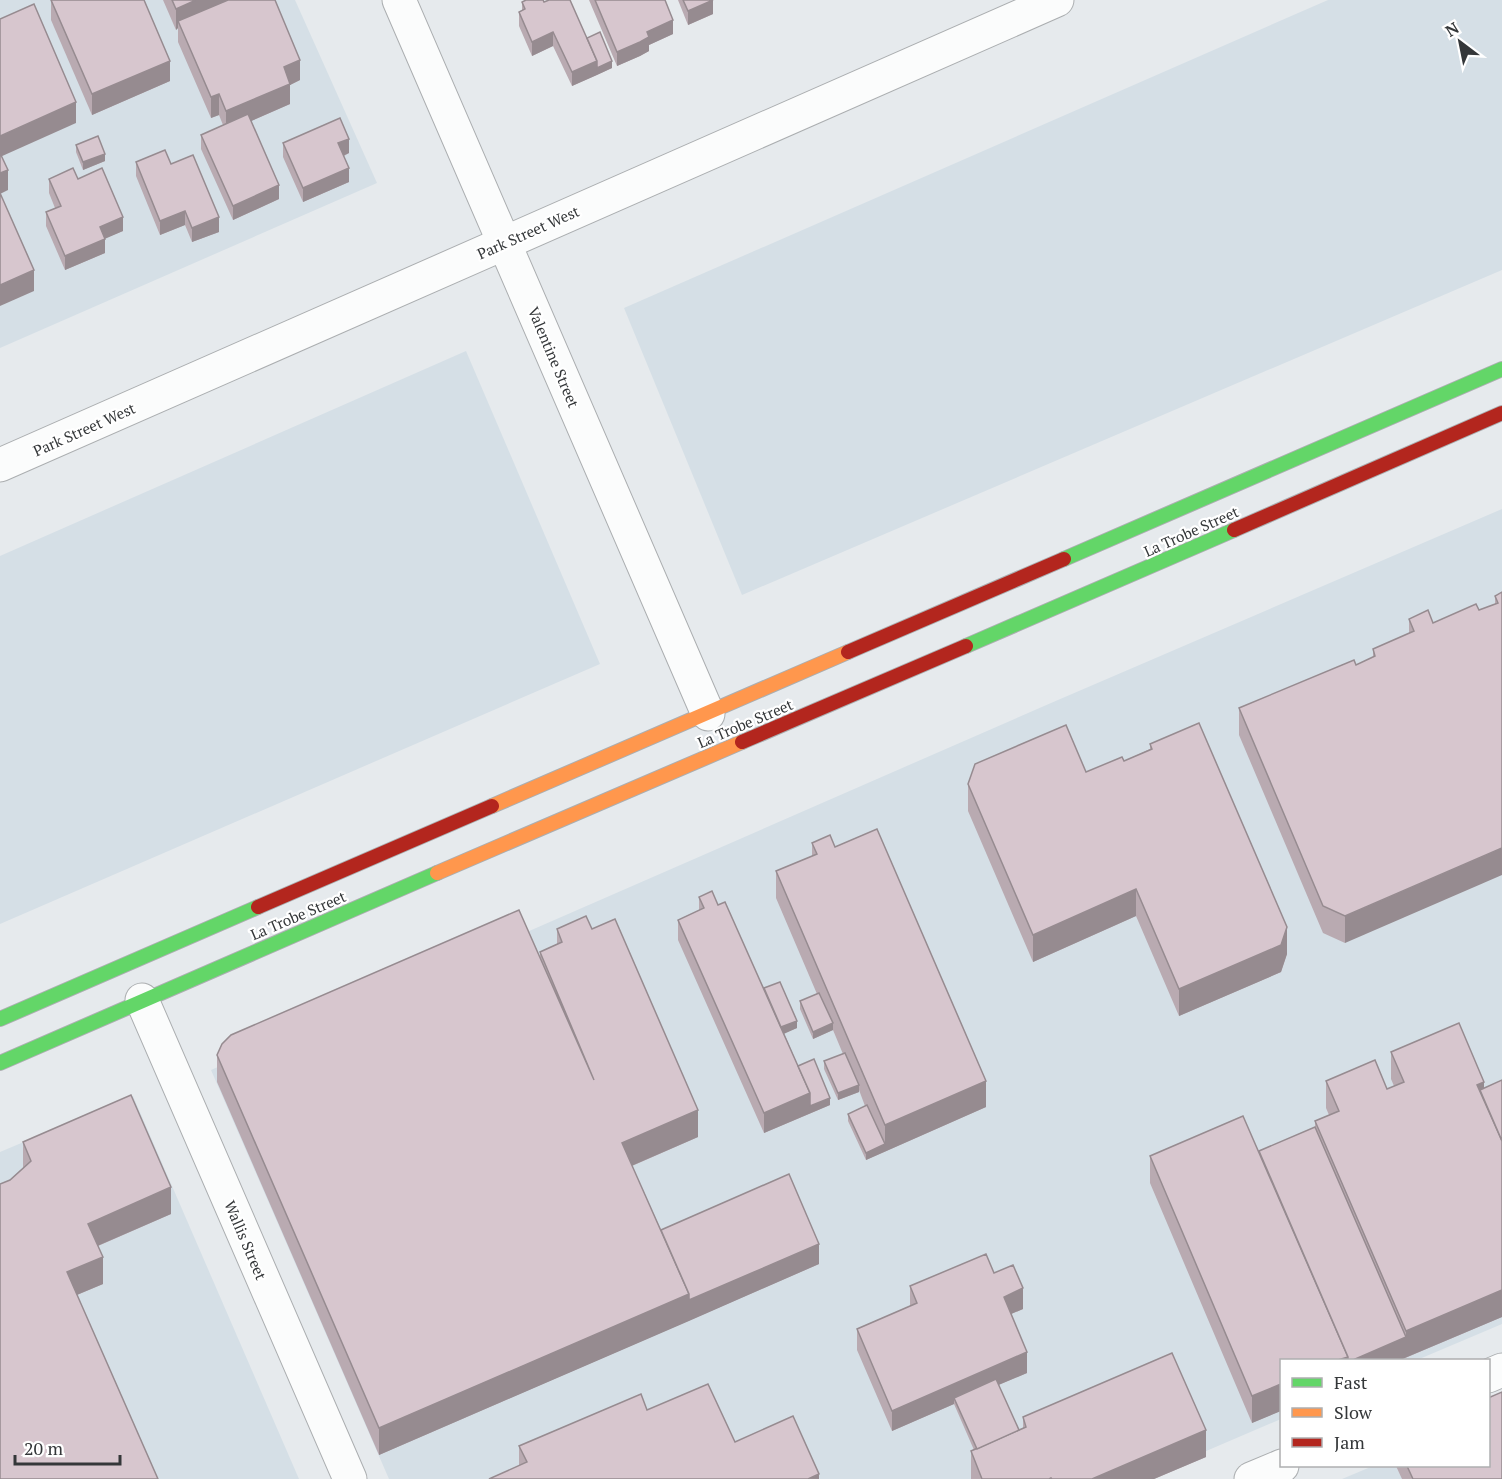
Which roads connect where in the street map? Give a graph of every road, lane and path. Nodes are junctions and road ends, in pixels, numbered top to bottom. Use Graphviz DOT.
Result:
graph roads {
  1 [pos="399,0"];
  2 [pos="1057,0"];
  3 [pos="505,243"];
  4 [pos="1502,369"];
  5 [pos="1502,413"];
  6 [pos="0,465"];
  7 [pos="715,732"];
  8 [pos="134,981"];
  9 [pos="0,1019"];
  10 [pos="0,1063"];
  11 [pos="1280,1467"];
  12 [pos="350,1479"];
  13 [pos="1251,1479"];
  1 -- 3 [label="street, Valentine Street"];
  2 -- 3 [label="street, Park Street West"];
  3 -- 6 [label="street, Park Street West"];
  3 -- 7 [label="street, Valentine Street"];
  4 -- 7 [label="main road, La Trobe Street"];
  5 -- 7 [label="main road, La Trobe Street"];
  7 -- 8 [label="main road, La Trobe Street"];
  7 -- 8 [label="main road, La Trobe Street"];
  8 -- 9 [label="main road, La Trobe Street"];
  8 -- 10 [label="main road, La Trobe Street"];
  8 -- 12 [label="street, Wallis Street"];
  11 -- 13 [label="street"];
}
